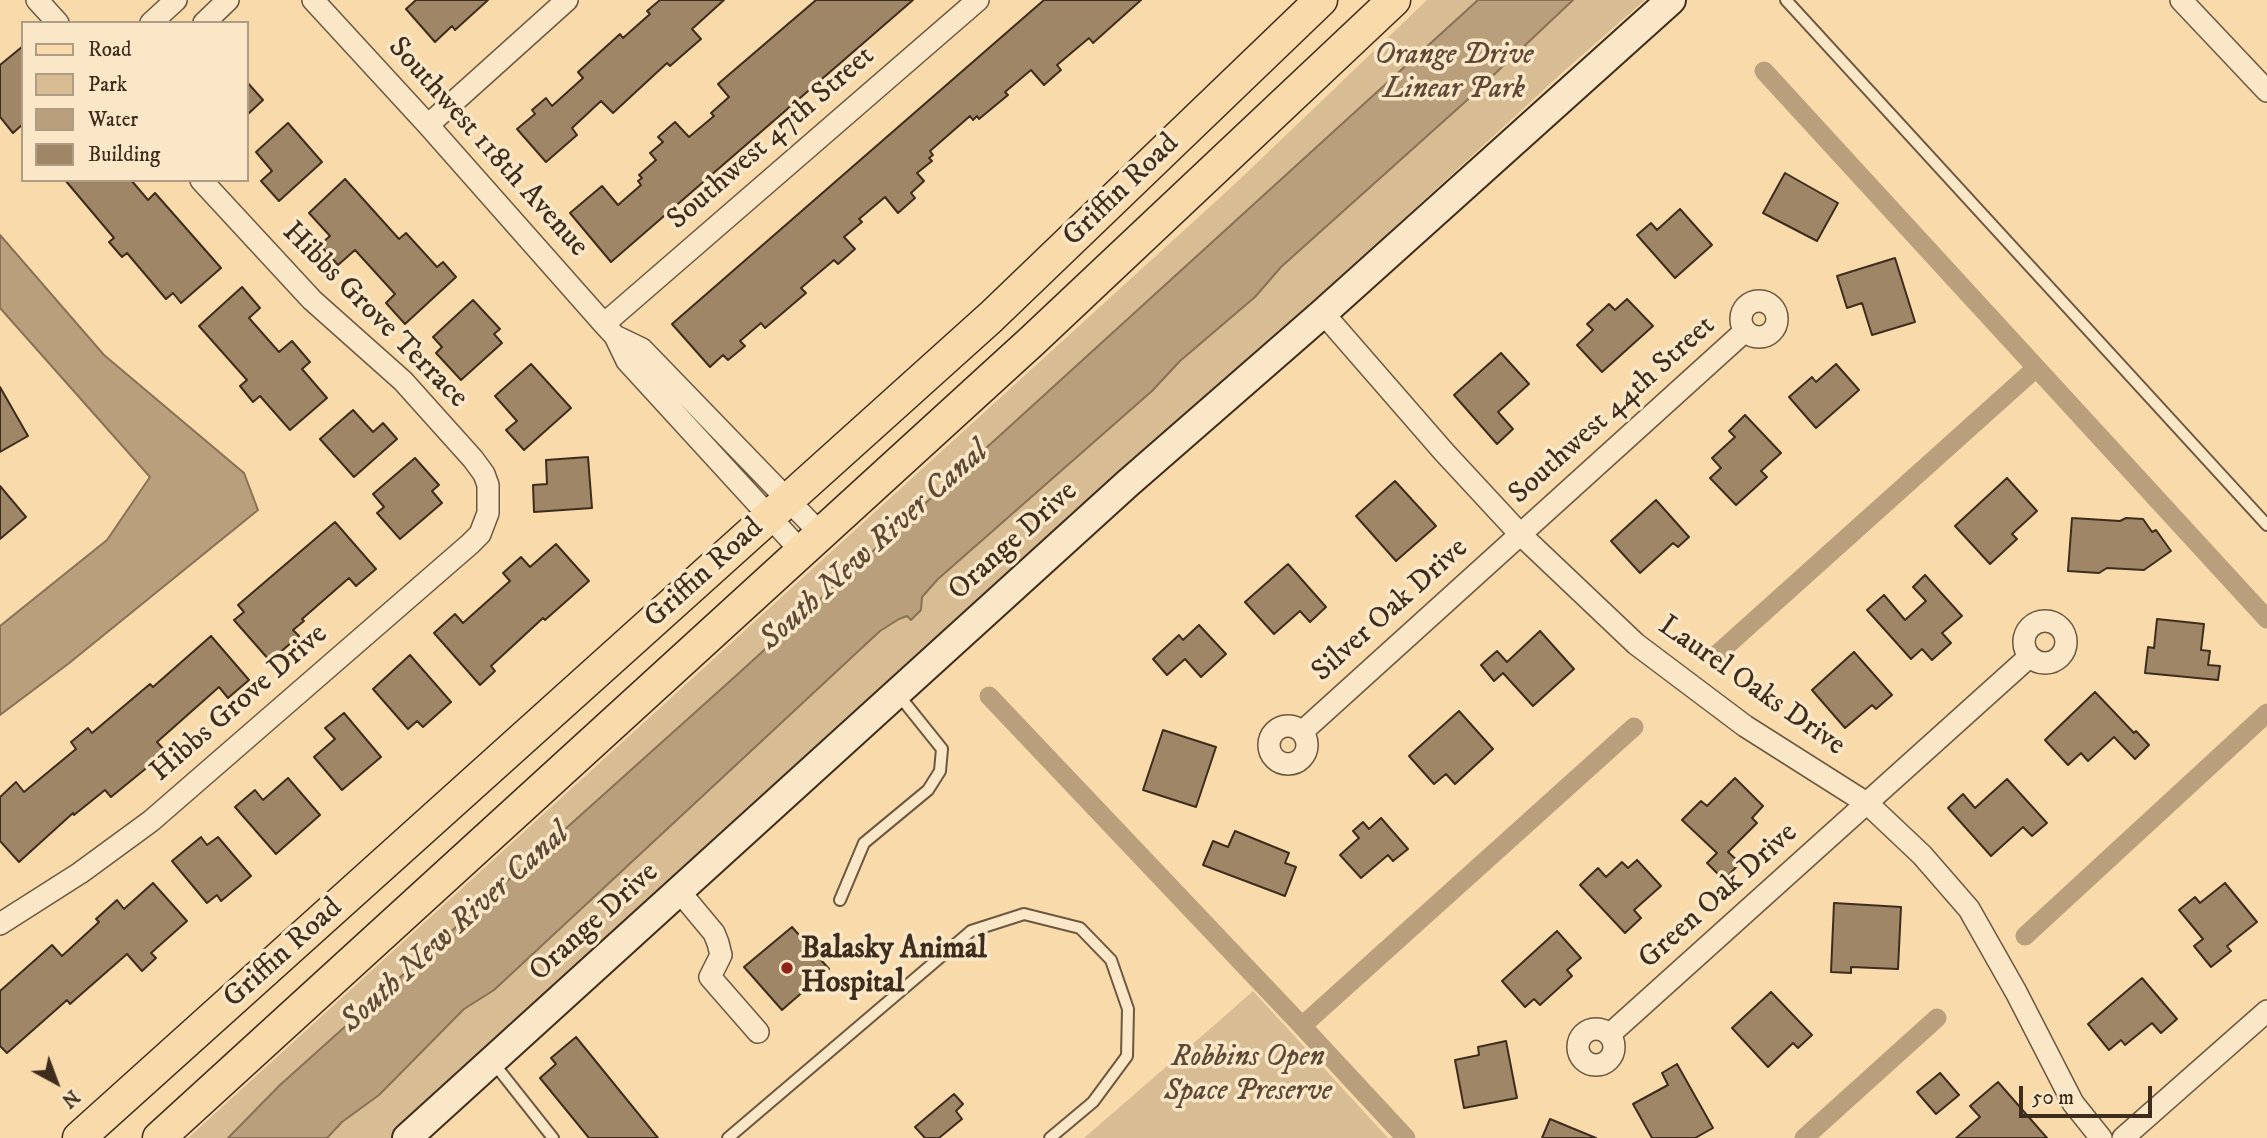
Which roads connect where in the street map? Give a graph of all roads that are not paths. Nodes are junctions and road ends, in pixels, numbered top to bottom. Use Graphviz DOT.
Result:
graph roads {
  1 [pos="37,0"];
  2 [pos="176,0"];
  3 [pos="228,0"];
  4 [pos="313,0"];
  5 [pos="567,0"];
  6 [pos="978,0"];
  7 [pos="1321,0"];
  8 [pos="1394,0"];
  9 [pos="1671,0"];
  10 [pos="1786,0"];
  11 [pos="2181,0"];
  12 [pos="56,21"];
  13 [pos="153,21"];
  14 [pos="206,21"];
  15 [pos="2267,91"];
  16 [pos="428,125"];
  17 [pos="203,182"];
  18 [pos="1323,313"];
  19 [pos="610,330"];
  20 [pos="1745,331"];
  21 [pos="490,502"];
  22 [pos="779,508"];
  23 [pos="2267,525"];
  24 [pos="1520,534"];
  25 [pos="811,543"];
  26 [pos="2029,657"];
  27 [pos="897,694"];
  28 [pos="1303,732"];
  29 [pos="1868,804"];
  30 [pos="679,891"];
  31 [pos="840,900"];
  32 [pos="0,924"];
  33 [pos="2267,1011"];
  34 [pos="758,1032"];
  35 [pos="1609,1035"];
  36 [pos="492,1061"];
  37 [pos="79,1138"];
  38 [pos="159,1138"];
  39 [pos="407,1138"];
  40 [pos="553,1138"];
  41 [pos="727,1138"];
  42 [pos="1050,1138"];
  43 [pos="2101,1138"];
  44 [pos="2123,1138"];
  1 -- 12 [label="street"];
  2 -- 13 [label="street"];
  3 -- 14 [label="street"];
  4 -- 16 [label="street, Southwest 118th Avenue"];
  5 -- 16 [label="street"];
  6 -- 19 [label="street, Southwest 47th Street"];
  7 -- 22 [label="main road, Griffin Road"];
  8 -- 25 [label="main road, Griffin Road"];
  9 -- 18 [label="street, Orange Drive"];
  10 -- 23 [label="lane"];
  11 -- 15 [label="street"];
  16 -- 19 [label="street, Southwest 118th Avenue"];
  17 -- 21 [label="street, Hibbs Grove Terrace"];
  18 -- 24 [label="street, Laurel Oaks Drive"];
  18 -- 27 [label="street, Orange Drive"];
  19 -- 22 [label="street, Southwest 118th Avenue"];
  20 -- 24 [label="street, Southwest 44th Street"];
  21 -- 32 [label="street, Hibbs Grove Drive"];
  22 -- 25 [label="street, Southwest 118th Avenue"];
  22 -- 37 [label="main road, Griffin Road"];
  24 -- 28 [label="street, Silver Oak Drive"];
  24 -- 29 [label="street, Laurel Oaks Drive"];
  25 -- 38 [label="main road, Griffin Road"];
  26 -- 29 [label="street, Green Oak Drive"];
  27 -- 30 [label="street, Orange Drive"];
  27 -- 31 [label="lane"];
  29 -- 35 [label="street, Green Oak Drive"];
  29 -- 43 [label="street, Laurel Oaks Drive"];
  30 -- 34 [label="street"];
  30 -- 36 [label="street, Orange Drive"];
  33 -- 44 [label="street"];
  36 -- 39 [label="street, Orange Drive"];
  36 -- 40 [label="lane"];
  41 -- 42 [label="lane"];
}
